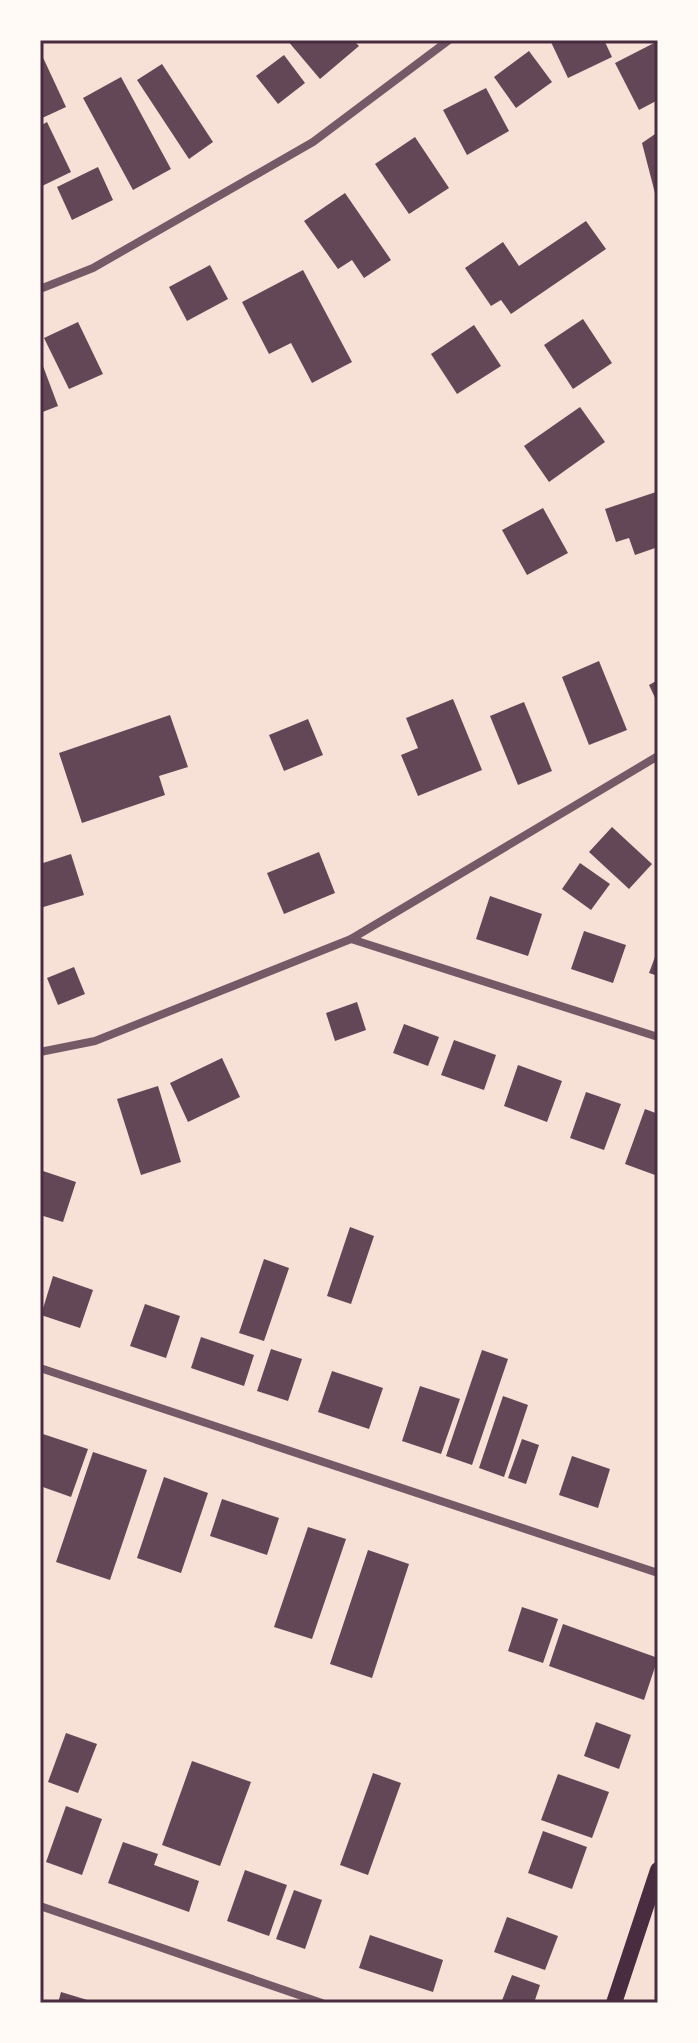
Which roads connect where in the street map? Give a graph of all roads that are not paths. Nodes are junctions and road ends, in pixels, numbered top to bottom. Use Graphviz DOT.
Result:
graph roads {
  1 [pos="449,40"];
  2 [pos="40,289"];
  3 [pos="658,756"];
  4 [pos="351,939"];
  5 [pos="658,1037"];
  6 [pos="40,1052"];
  7 [pos="40,1368"];
  8 [pos="658,1573"];
  9 [pos="658,1870"];
  10 [pos="40,1906"];
  11 [pos="322,2003"];
  12 [pos="614,2003"];
  1 -- 2 [label="street"];
  3 -- 4 [label="street"];
  4 -- 5 [label="street"];
  4 -- 6 [label="street"];
  7 -- 8 [label="street"];
  9 -- 12 [label="main road"];
  10 -- 11 [label="street"];
}
